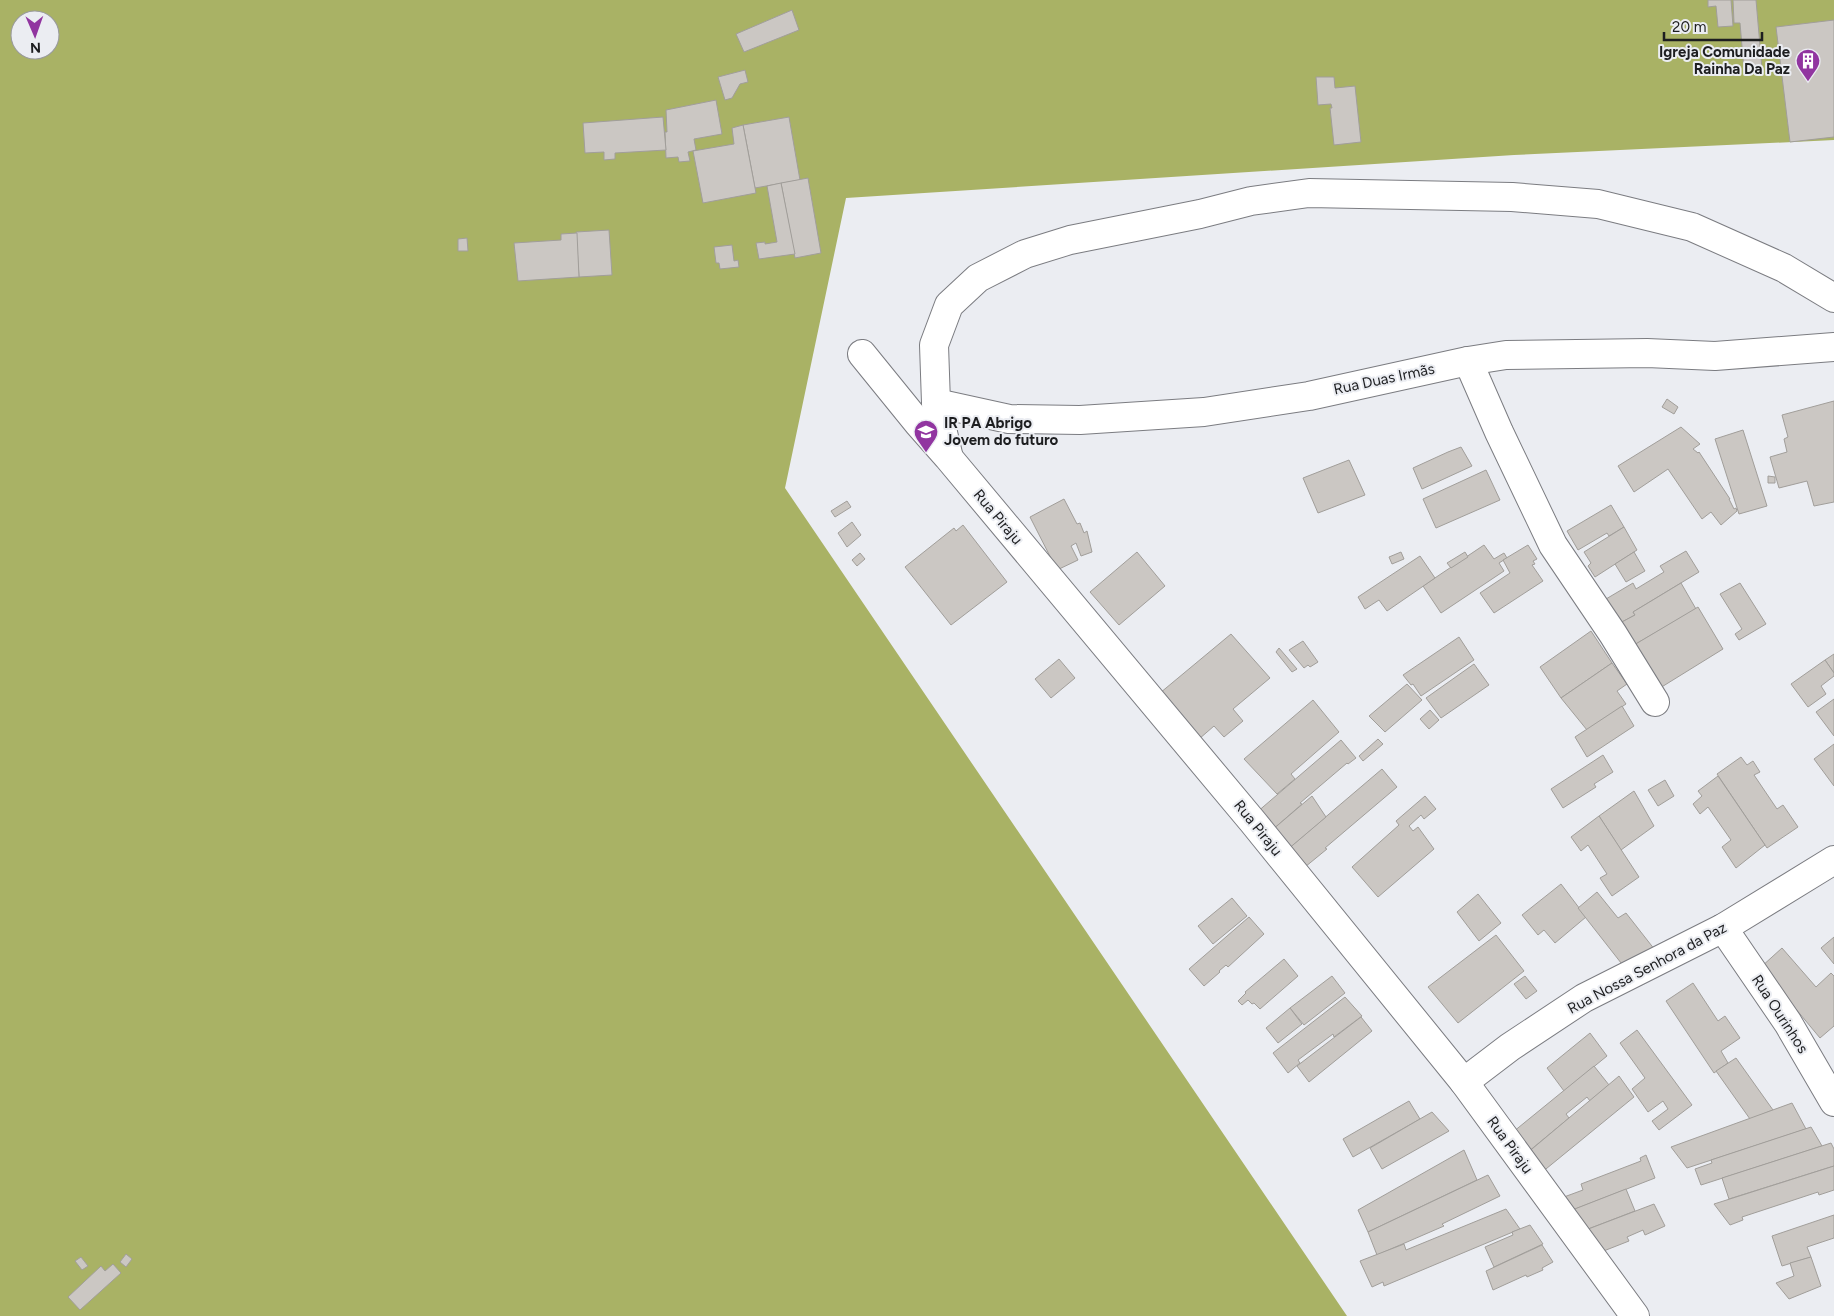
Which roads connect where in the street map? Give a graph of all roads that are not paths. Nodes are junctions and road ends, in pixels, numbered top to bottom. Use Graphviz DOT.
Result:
graph roads {
  1 [pos="1834,298"];
  2 [pos="1834,347"];
  3 [pos="862,354"];
  4 [pos="1468,361"];
  5 [pos="936,403"];
  6 [pos="948,457"];
  7 [pos="1655,702"];
  8 [pos="1834,860"];
  9 [pos="1723,928"];
  10 [pos="1464,1082"];
  11 [pos="1834,1102"];
  12 [pos="1635,1316"];
  1 -- 5 [label="street"];
  2 -- 4 [label="street, Rua Duas Irmãs"];
  3 -- 6 [label="street, Rua Piraju"];
  4 -- 5 [label="street, Rua Duas Irmãs"];
  4 -- 7 [label="street"];
  5 -- 6 [label="street"];
  6 -- 10 [label="street, Rua Piraju"];
  8 -- 9 [label="street, Rua Nossa Senhora da Paz"];
  9 -- 10 [label="street, Rua Nossa Senhora da Paz"];
  9 -- 11 [label="street, Rua Ourinhos"];
  10 -- 12 [label="street, Rua Piraju"];
}
